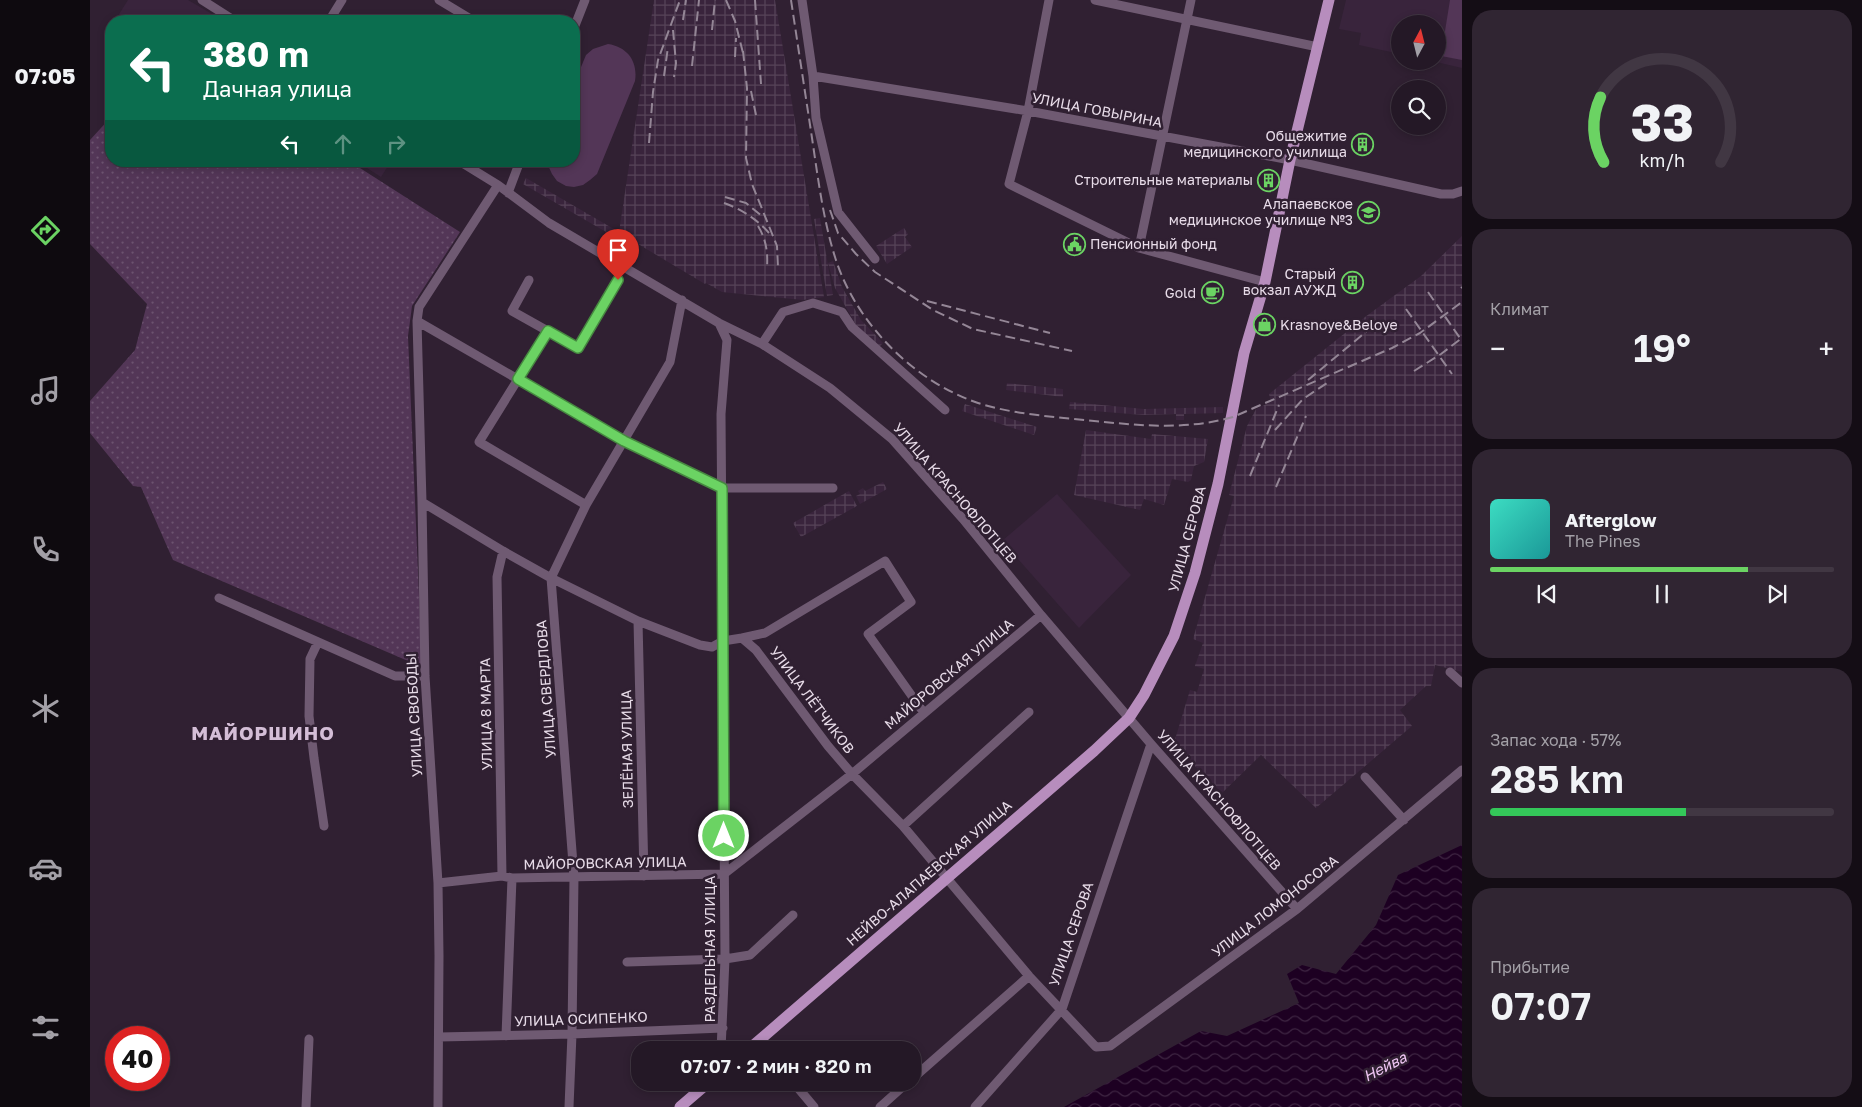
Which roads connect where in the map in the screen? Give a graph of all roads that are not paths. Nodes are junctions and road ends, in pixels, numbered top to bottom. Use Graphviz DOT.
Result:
graph roads {
  1 [pos="202,0"];
  2 [pos="342,0"];
  3 [pos="439,0"];
  4 [pos="585,0"];
  5 [pos="802,0"];
  6 [pos="1049,0"];
  7 [pos="1095,0"];
  8 [pos="1192,0"];
  9 [pos="1329,0"];
  10 [pos="226,15"];
  11 [pos="333,15"];
  12 [pos="464,15"];
  13 [pos="579,15"];
  14 [pos="1186,20"];
  15 [pos="1318,47"];
  16 [pos="813,76"];
  17 [pos="1028,111"];
  18 [pos="1162,136"];
  19 [pos="1290,160"];
  20 [pos="469,167"];
  21 [pos="518,167"];
  22 [pos="498,185"];
  23 [pos="1462,191"];
  24 [pos="508,193"];
  25 [pos="1139,248"];
  26 [pos="875,259"];
  27 [pos="529,280"];
  28 [pos="618,280"];
  29 [pos="1265,282"];
  30 [pos="682,300"];
  31 [pos="417,321"];
  32 [pos="719,323"];
  33 [pos="548,331"];
  34 [pos="762,344"];
  35 [pos="518,379"];
  36 [pos="945,410"];
  37 [pos="624,441"];
  38 [pos="722,488"];
  39 [pos="833,488"];
  40 [pos="422,502"];
  41 [pos="586,505"];
  42 [pos="503,551"];
  43 [pos="551,578"];
  44 [pos="219,598"];
  45 [pos="1041,614"];
  46 [pos="638,621"];
  47 [pos="742,638"];
  48 [pos="723,641"];
  49 [pos="318,642"];
  50 [pos="1450,672"];
  51 [pos="425,676"];
  52 [pos="1462,683"];
  53 [pos="1028,712"];
  54 [pos="924,713"];
  55 [pos="1129,718"];
  56 [pos="1152,744"];
  57 [pos="1462,770"];
  58 [pos="852,774"];
  59 [pos="1365,777"];
  60 [pos="1404,820"];
  61 [pos="324,826"];
  62 [pos="903,826"];
  63 [pos="724,874"];
  64 [pos="502,876"];
  65 [pos="644,876"];
  66 [pos="574,877"];
  67 [pos="947,877"];
  68 [pos="512,878"];
  69 [pos="438,883"];
  70 [pos="1297,909"];
  71 [pos="793,914"];
  72 [pos="726,959"];
  73 [pos="627,962"];
  74 [pos="1029,976"];
  75 [pos="1062,1009"];
  76 [pos="723,1028"];
  77 [pos="572,1034"];
  78 [pos="506,1036"];
  79 [pos="438,1037"];
  80 [pos="309,1039"];
  81 [pos="722,1041"];
  82 [pos="758,1041"];
  83 [pos="1096,1047"];
  84 [pos="921,1071"];
  85 [pos="699,1091"];
  86 [pos="800,1091"];
  87 [pos="898,1091"];
  88 [pos="306,1107"];
  89 [pos="438,1107"];
  90 [pos="569,1107"];
  91 [pos="680,1107"];
  92 [pos="814,1107"];
  93 [pos="880,1107"];
  94 [pos="975,1107"];
  1 -- 10 [label="street"];
  2 -- 11 [label="street"];
  3 -- 12 [label="street"];
  4 -- 13 [label="street"];
  5 -- 16 [label="street"];
  6 -- 17 [label="street"];
  7 -- 14 [label="street"];
  8 -- 14 [label="street"];
  9 -- 15 [label="main road, УЛИЦА СЕРОВА"];
  14 -- 15 [label="street"];
  14 -- 18 [label="street"];
  15 -- 19 [label="main road, УЛИЦА СЕРОВА"];
  16 -- 17 [label="street, УЛИЦА ГОВЫРИНА"];
  16 -- 26 [label="street"];
  17 -- 18 [label="street, УЛИЦА ГОВЫРИНА"];
  17 -- 25 [label="street"];
  18 -- 19 [label="street, УЛИЦА ГОВЫРИНА"];
  18 -- 25 [label="street"];
  19 -- 23 [label="street, УЛИЦА ГОВЫРИНА"];
  19 -- 29 [label="main road, УЛИЦА СЕРОВА"];
  20 -- 22 [label="street, УЛИЦА КРАСНОФЛОТЦЕВ"];
  21 -- 24 [label="street"];
  22 -- 24 [label="street, УЛИЦА КРАСНОФЛОТЦЕВ"];
  22 -- 31 [label="street"];
  24 -- 30 [label="street, УЛИЦА КРАСНОФЛОТЦЕВ"];
  25 -- 29 [label="street"];
  27 -- 33 [label="street"];
  28 -- 33 [label="street"];
  29 -- 55 [label="main road, УЛИЦА СЕРОВА"];
  30 -- 32 [label="street, УЛИЦА КРАСНОФЛОТЦЕВ"];
  30 -- 37 [label="street"];
  31 -- 35 [label="street"];
  31 -- 40 [label="street, УЛИЦА СВОБОДЫ"];
  32 -- 34 [label="street, УЛИЦА КРАСНОФЛОТЦЕВ"];
  32 -- 38 [label="street, РАЗДЕЛЬНАЯ УЛИЦА"];
  33 -- 35 [label="street"];
  34 -- 36 [label="street"];
  34 -- 45 [label="street, УЛИЦА КРАСНОФЛОТЦЕВ"];
  35 -- 37 [label="street"];
  35 -- 41 [label="street"];
  37 -- 38 [label="street"];
  37 -- 41 [label="street"];
  38 -- 39 [label="street"];
  38 -- 48 [label="street, РАЗДЕЛЬНАЯ УЛИЦА"];
  40 -- 42 [label="street"];
  40 -- 51 [label="street, УЛИЦА СВОБОДЫ"];
  41 -- 43 [label="street"];
  42 -- 43 [label="street"];
  42 -- 64 [label="street, УЛИЦА 8 МАРТА"];
  43 -- 46 [label="street"];
  43 -- 66 [label="street, УЛИЦА СВЕРДЛОВА"];
  44 -- 49 [label="street"];
  45 -- 54 [label="street, МАЙОРОВСКАЯ УЛИЦА"];
  45 -- 55 [label="street, УЛИЦА КРАСНОФЛОТЦЕВ"];
  46 -- 48 [label="street"];
  46 -- 65 [label="street, ЗЕЛЁНАЯ УЛИЦА"];
  47 -- 48 [label="street"];
  47 -- 54 [label="street"];
  47 -- 58 [label="street, УЛИЦА ЛЁТЧИКОВ"];
  48 -- 63 [label="street, РАЗДЕЛЬНАЯ УЛИЦА"];
  49 -- 51 [label="street"];
  49 -- 61 [label="street"];
  50 -- 52 [label="street"];
  51 -- 69 [label="street, УЛИЦА СВОБОДЫ"];
  53 -- 62 [label="street"];
  54 -- 58 [label="street, МАЙОРОВСКАЯ УЛИЦА"];
  55 -- 56 [label="street, УЛИЦА КРАСНОФЛОТЦЕВ"];
  55 -- 67 [label="main road, НЕЙВО-АЛАПАЕВСКАЯ УЛИЦА"];
  56 -- 70 [label="street, УЛИЦА КРАСНОФЛОТЦЕВ"];
  56 -- 75 [label="street, УЛИЦА СЕРОВА"];
  57 -- 60 [label="street, УЛИЦА ЛОМОНОСОВА"];
  58 -- 62 [label="street, УЛИЦА ЛЁТЧИКОВ"];
  58 -- 63 [label="street, МАЙОРОВСКАЯ УЛИЦА"];
  59 -- 60 [label="street"];
  60 -- 70 [label="street, УЛИЦА ЛОМОНОСОВА"];
  62 -- 67 [label="street, УЛИЦА ЛЁТЧИКОВ"];
  63 -- 65 [label="street, МАЙОРОВСКАЯ УЛИЦА"];
  63 -- 72 [label="street, РАЗДЕЛЬНАЯ УЛИЦА"];
  64 -- 68 [label="street, МАЙОРОВСКАЯ УЛИЦА"];
  64 -- 69 [label="street, МАЙОРОВСКАЯ УЛИЦА"];
  65 -- 66 [label="street, МАЙОРОВСКАЯ УЛИЦА"];
  66 -- 68 [label="street, МАЙОРОВСКАЯ УЛИЦА"];
  66 -- 77 [label="street, УЛИЦА СВЕРДЛОВА"];
  67 -- 74 [label="street, УЛИЦА ЛЁТЧИКОВ"];
  67 -- 82 [label="main road, НЕЙВО-АЛАПАЕВСКАЯ УЛИЦА"];
  68 -- 78 [label="street"];
  69 -- 79 [label="street, УЛИЦА СВОБОДЫ"];
  70 -- 83 [label="street, УЛИЦА ЛОМОНОСОВА"];
  71 -- 72 [label="street"];
  72 -- 73 [label="street"];
  72 -- 76 [label="street, РАЗДЕЛЬНАЯ УЛИЦА"];
  74 -- 75 [label="street, УЛИЦА ЛЁТЧИКОВ"];
  74 -- 84 [label="street"];
  75 -- 83 [label="street, УЛИЦА ЛЁТЧИКОВ"];
  75 -- 94 [label="street, УЛИЦА СЕРОВА"];
  76 -- 77 [label="street, УЛИЦА ОСИПЕНКО"];
  76 -- 81 [label="street, РАЗДЕЛЬНАЯ УЛИЦА"];
  77 -- 78 [label="street, УЛИЦА ОСИПЕНКО"];
  77 -- 90 [label="street, УЛИЦА СВЕРДЛОВА"];
  78 -- 79 [label="street, УЛИЦА ОСИПЕНКО"];
  79 -- 89 [label="street, УЛИЦА СВОБОДЫ"];
  80 -- 88 [label="street"];
  85 -- 91 [label="main road"];
  86 -- 92 [label="street"];
  87 -- 93 [label="street"];
}
